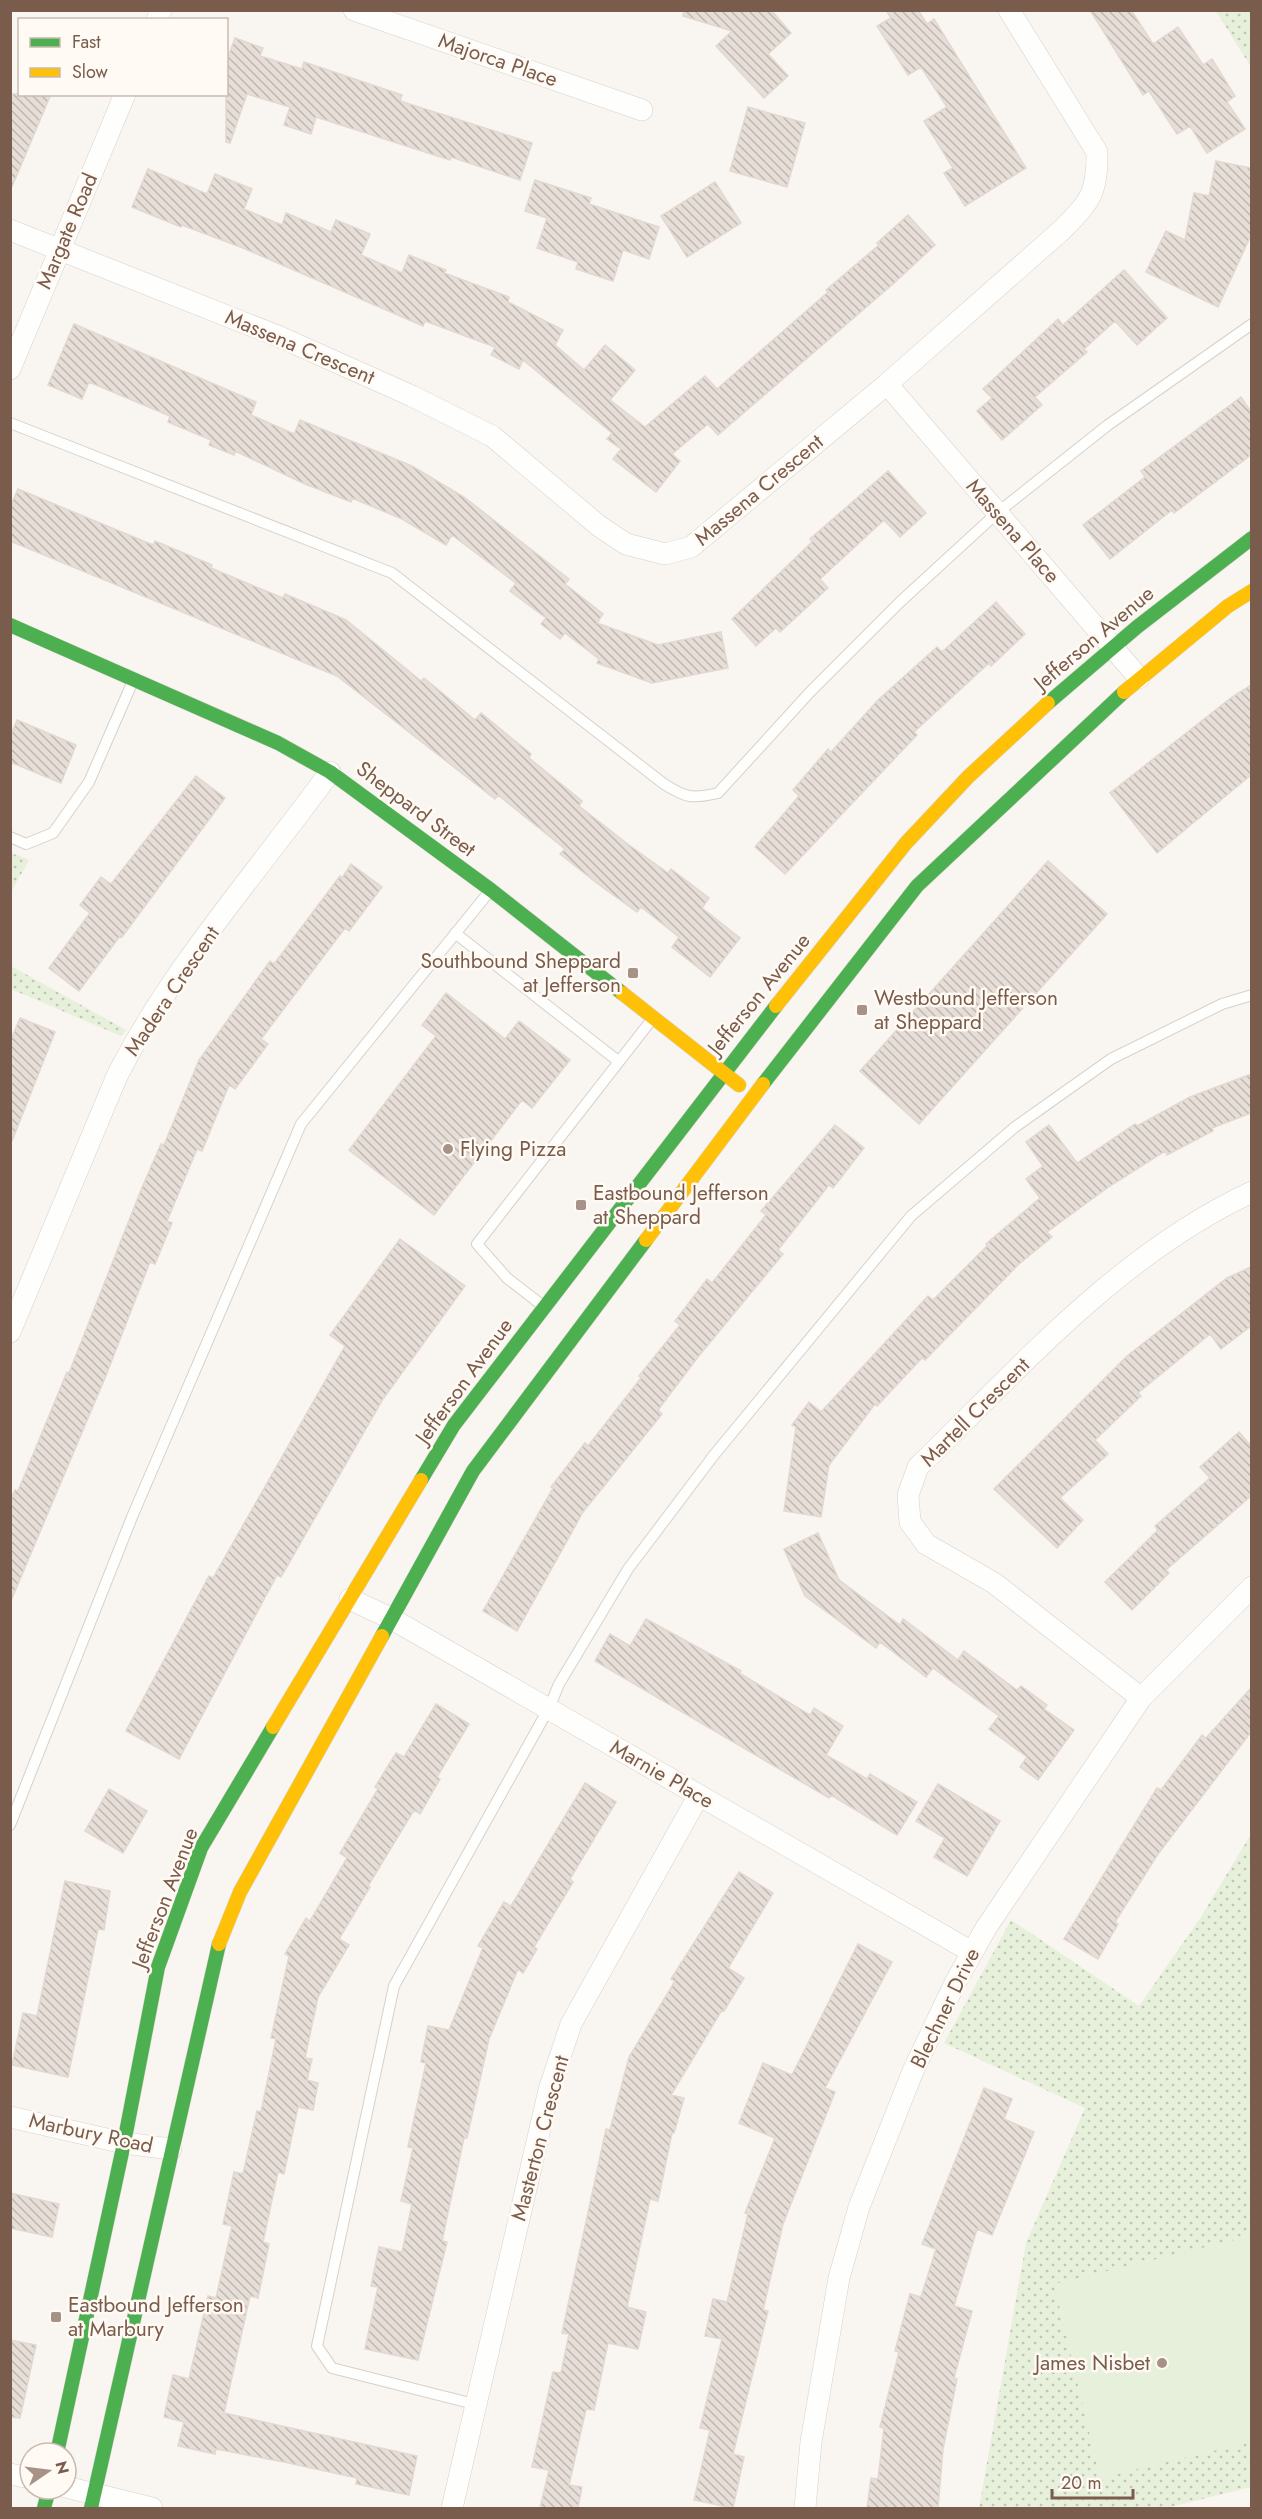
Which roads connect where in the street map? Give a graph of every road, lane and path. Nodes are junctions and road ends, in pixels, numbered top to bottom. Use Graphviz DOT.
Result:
graph roads {
  1 [pos="354,10"];
  2 [pos="1009,10"];
  3 [pos="124,96"];
  4 [pos="642,110"];
  5 [pos="10,230"];
  6 [pos="58,249"];
  7 [pos="1251,324"];
  8 [pos="10,369"];
  9 [pos="887,384"];
  10 [pos="10,423"];
  11 [pos="997,513"];
  12 [pos="1251,539"];
  13 [pos="1251,591"];
  14 [pos="10,625"];
  15 [pos="1113,648"];
  16 [pos="1139,678"];
  17 [pos="134,679"];
  18 [pos="330,772"];
  19 [pos="10,837"];
  20 [pos="491,890"];
  21 [pos="455,933"];
  22 [pos="1251,995"];
  23 [pos="653,1018"];
  24 [pos="618,1060"];
  25 [pos="723,1072"];
  26 [pos="753,1096"];
  27 [pos="1251,1192"];
  28 [pos="544,1307"];
  29 [pos="10,1332"];
  30 [pos="1251,1587"];
  31 [pos="350,1599"];
  32 [pos="393,1618"];
  33 [pos="1141,1698"];
  34 [pos="549,1708"];
  35 [pos="699,1795"];
  36 [pos="10,1825"];
  37 [pos="972,1952"];
  38 [pos="10,2116"];
  39 [pos="124,2143"];
  40 [pos="171,2150"];
  41 [pos="474,2404"];
  42 [pos="60,2441"];
  43 [pos="78,2494"];
  44 [pos="92,2502"];
  45 [pos="152,2508"];
  46 [pos="452,2508"];
  47 [pos="805,2508"];
  1 -- 4 [label="street, Majorca Place"];
  2 -- 9 [label="street, Massena Crescent"];
  3 -- 6 [label="street, Margate Road"];
  5 -- 6 [label="street, Massena Crescent"];
  6 -- 8 [label="street, Margate Road"];
  6 -- 9 [label="street, Massena Crescent"];
  7 -- 11 [label="lane"];
  9 -- 11 [label="street, Massena Place"];
  10 -- 11 [label="lane"];
  11 -- 15 [label="street, Massena Place"];
  12 -- 15 [label="street, Jefferson Avenue"];
  13 -- 16 [label="street"];
  14 -- 17 [label="street, Sheppard Street"];
  15 -- 16 [label="street, Massena Place"];
  15 -- 25 [label="street, Jefferson Avenue"];
  16 -- 26 [label="street"];
  17 -- 18 [label="street, Sheppard Street"];
  17 -- 19 [label="lane"];
  18 -- 20 [label="street, Sheppard Street"];
  18 -- 29 [label="street, Madera Crescent"];
  20 -- 21 [label="lane"];
  20 -- 23 [label="street, Sheppard Street"];
  21 -- 24 [label="lane"];
  21 -- 36 [label="lane"];
  22 -- 34 [label="lane"];
  23 -- 24 [label="lane"];
  23 -- 25 [label="street, Sheppard Street"];
  24 -- 28 [label="lane"];
  25 -- 26 [label="street, Sheppard Street"];
  25 -- 28 [label="street, Jefferson Avenue"];
  26 -- 32 [label="street"];
  27 -- 33 [label="street, Martell Crescent"];
  28 -- 31 [label="street, Jefferson Avenue"];
  30 -- 33 [label="street, Blechner Drive"];
  31 -- 32 [label="street, Marnie Place"];
  31 -- 39 [label="street, Jefferson Avenue"];
  32 -- 34 [label="street, Marnie Place"];
  32 -- 40 [label="street"];
  33 -- 37 [label="street, Blechner Drive"];
  34 -- 35 [label="street, Marnie Place"];
  34 -- 41 [label="lane"];
  35 -- 37 [label="street, Marnie Place"];
  35 -- 41 [label="street, Masterton Crescent"];
  37 -- 47 [label="street, Blechner Drive"];
  38 -- 39 [label="street, Marbury Road"];
  39 -- 40 [label="street, Marbury Road"];
  39 -- 42 [label="street, Jefferson Avenue"];
  40 -- 44 [label="street"];
  41 -- 46 [label="street, Masterton Crescent"];
  43 -- 44 [label="street"];
  44 -- 45 [label="street"];
}
